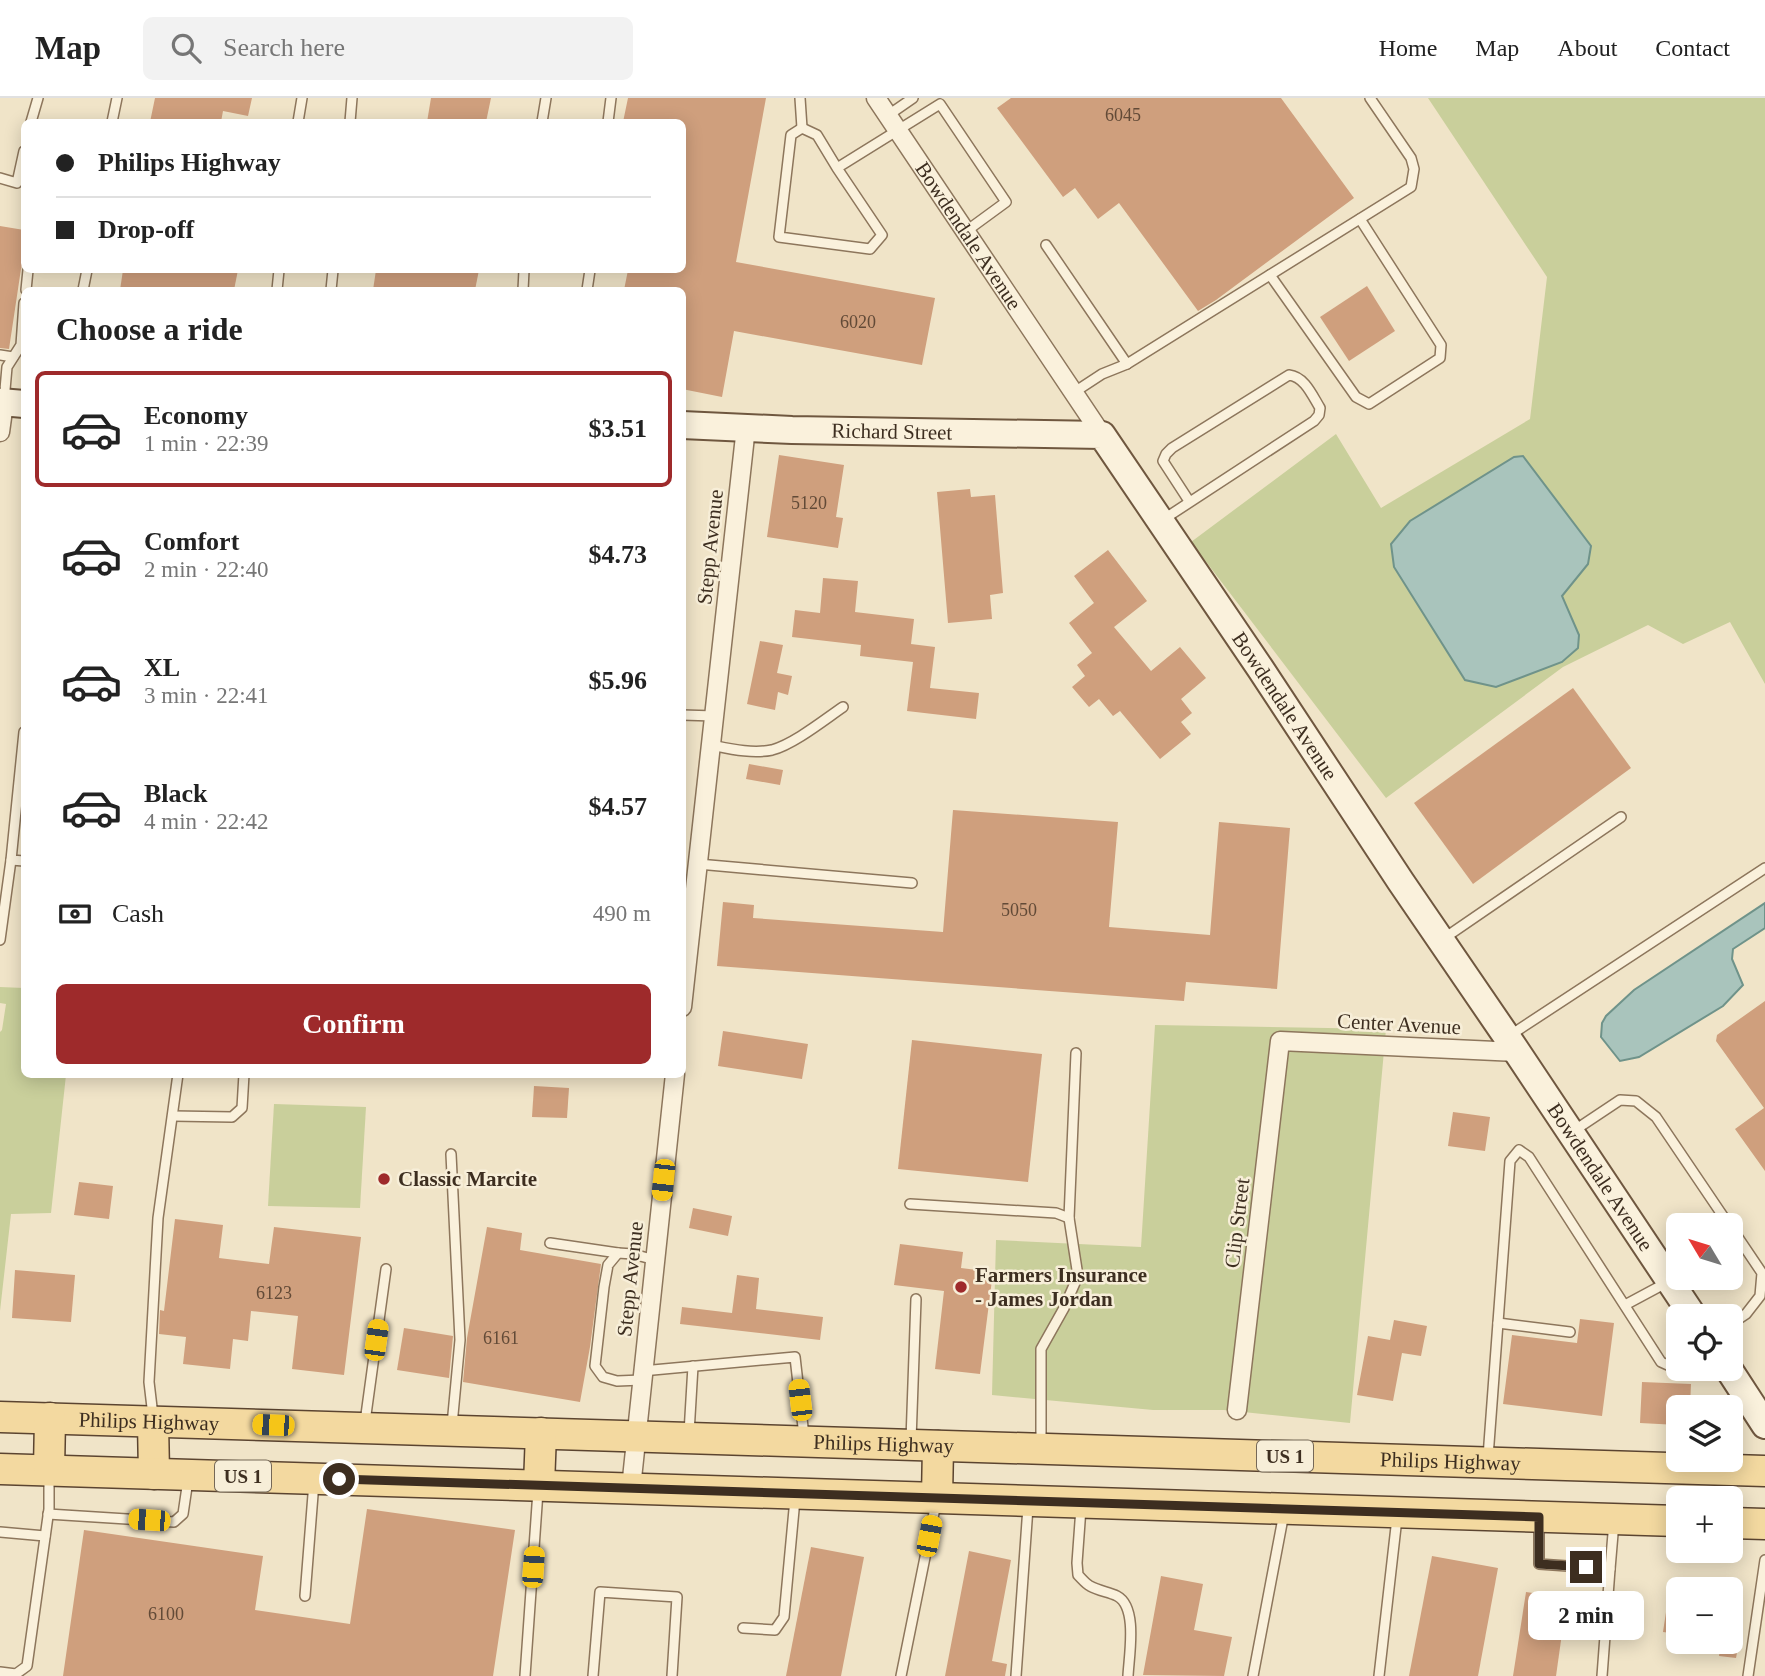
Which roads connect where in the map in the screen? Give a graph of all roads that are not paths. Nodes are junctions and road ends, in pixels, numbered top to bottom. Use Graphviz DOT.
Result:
graph roads {
  1 [pos="37,98"];
  2 [pos="117,98"];
  3 [pos="302,98"];
  4 [pos="352,98"];
  5 [pos="545,98"];
  6 [pos="611,98"];
  7 [pos="800,98"];
  8 [pos="876,98"];
  9 [pos="913,98"];
  10 [pos="1370,98"];
  11 [pos="33,119"];
  12 [pos="114,119"];
  13 [pos="298,119"];
  14 [pos="350,119"];
  15 [pos="542,119"];
  16 [pos="608,119"];
  17 [pos="892,123"];
  18 [pos="802,128"];
  19 [pos="21,164"];
  20 [pos="837,169"];
  21 [pos="0,178"];
  22 [pos="17,183"];
  23 [pos="21,187"];
  24 [pos="1360,219"];
  25 [pos="965,232"];
  26 [pos="1046,245"];
  27 [pos="1270,275"];
  28 [pos="21,345"];
  29 [pos="0,355"];
  30 [pos="13,357"];
  31 [pos="1127,365"];
  32 [pos="1073,393"];
  33 [pos="9,403"];
  34 [pos="686,425"];
  35 [pos="746,427"];
  36 [pos="0,432"];
  37 [pos="1102,435"];
  38 [pos="1189,501"];
  39 [pos="1160,522"];
  40 [pos="843,707"];
  41 [pos="686,715"];
  42 [pos="715,716"];
  43 [pos="712,745"];
  44 [pos="21,762"];
  45 [pos="1621,817"];
  46 [pos="11,860"];
  47 [pos="21,861"];
  48 [pos="1765,868"];
  49 [pos="692,875"];
  50 [pos="912,883"];
  51 [pos="0,940"];
  52 [pos="1441,940"];
  53 [pos="686,954"];
  54 [pos="1280,1041"];
  55 [pos="1512,1044"];
  56 [pos="1076,1054"];
  57 [pos="178,1078"];
  58 [pos="244,1078"];
  59 [pos="675,1078"];
  60 [pos="173,1116"];
  61 [pos="1571,1133"];
  62 [pos="451,1154"];
  63 [pos="910,1204"];
  64 [pos="1721,1213"];
  65 [pos="1069,1218"];
  66 [pos="550,1243"];
  67 [pos="1743,1245"];
  68 [pos="618,1253"];
  69 [pos="655,1260"];
  70 [pos="386,1269"];
  71 [pos="1666,1275"];
  72 [pos="1666,1283"];
  73 [pos="1763,1296"];
  74 [pos="916,1299"];
  75 [pos="1625,1305"];
  76 [pos="1743,1316"];
  77 [pos="1498,1323"];
  78 [pos="1570,1332"];
  79 [pos="1666,1364"];
  80 [pos="693,1366"];
  81 [pos="642,1375"];
  82 [pos="1736,1381"];
  83 [pos="1237,1410"];
  84 [pos="0,1417"];
  85 [pos="50,1418"];
  86 [pos="153,1422"];
  87 [pos="1765,1425"];
  88 [pos="364,1428"];
  89 [pos="451,1430"];
  90 [pos="541,1433"];
  91 [pos="635,1436"];
  92 [pos="689,1438"];
  93 [pos="804,1442"];
  94 [pos="924,1445"];
  95 [pos="1041,1449"];
  96 [pos="1487,1462"];
  97 [pos="0,1469"];
  98 [pos="49,1470"];
  99 [pos="1765,1471"];
  100 [pos="153,1474"];
  101 [pos="188,1475"];
  102 [pos="314,1478"];
  103 [pos="539,1485"];
  104 [pos="631,1488"];
  105 [pos="796,1493"];
  106 [pos="937,1498"];
  107 [pos="1029,1501"];
  108 [pos="1082,1502"];
  109 [pos="1285,1509"];
  110 [pos="1397,1512"];
  111 [pos="48,1514"];
  112 [pos="1539,1517"];
  113 [pos="1614,1519"];
  114 [pos="1666,1521"];
  115 [pos="1743,1523"];
  116 [pos="1765,1524"];
  117 [pos="0,1532"];
  118 [pos="46,1536"];
  119 [pos="1765,1560"];
  120 [pos="1610,1569"];
  121 [pos="305,1596"];
  122 [pos="743,1628"];
  123 [pos="0,1672"];
  124 [pos="525,1676"];
  125 [pos="593,1676"];
  126 [pos="672,1676"];
  127 [pos="901,1676"];
  128 [pos="1016,1676"];
  129 [pos="1128,1676"];
  130 [pos="1253,1676"];
  131 [pos="1379,1676"];
  132 [pos="1602,1676"];
  133 [pos="1748,1676"];
  1 -- 11 [label="lane"];
  2 -- 12 [label="lane"];
  3 -- 13 [label="lane"];
  4 -- 14 [label="lane"];
  5 -- 15 [label="lane"];
  6 -- 16 [label="lane"];
  7 -- 18 [label="lane"];
  8 -- 17 [label="street, Bowdendale Avenue"];
  9 -- 17 [label="lane"];
  10 -- 24 [label="lane"];
  17 -- 20 [label="lane"];
  17 -- 25 [label="street, Bowdendale Avenue"];
  17 -- 25 [label="lane"];
  18 -- 20 [label="lane"];
  18 -- 20 [label="lane"];
  19 -- 22 [label="lane"];
  21 -- 22 [label="lane"];
  22 -- 23 [label="lane"];
  24 -- 27 [label="lane"];
  24 -- 27 [label="lane"];
  25 -- 32 [label="street, Bowdendale Avenue"];
  26 -- 31 [label="lane"];
  27 -- 31 [label="lane"];
  28 -- 30 [label="lane"];
  29 -- 30 [label="lane"];
  30 -- 33 [label="lane"];
  31 -- 32 [label="lane"];
  32 -- 37 [label="street, Bowdendale Avenue"];
  33 -- 36 [label="street"];
  34 -- 35 [label="street, Richard Street"];
  35 -- 37 [label="street, Richard Street"];
  35 -- 42 [label="street, Stepp Avenue"];
  37 -- 39 [label="street, Bowdendale Avenue"];
  38 -- 38 [label="lane"];
  38 -- 39 [label="lane"];
  39 -- 52 [label="street, Bowdendale Avenue"];
  40 -- 43 [label="lane"];
  41 -- 42 [label="lane"];
  42 -- 43 [label="street, Stepp Avenue"];
  43 -- 49 [label="street, Stepp Avenue"];
  44 -- 46 [label="lane"];
  45 -- 52 [label="lane"];
  46 -- 47 [label="lane"];
  46 -- 51 [label="lane"];
  48 -- 55 [label="lane"];
  49 -- 50 [label="lane"];
  49 -- 53 [label="street, Stepp Avenue"];
  52 -- 55 [label="street, Bowdendale Avenue"];
  54 -- 55 [label="street, Center Avenue"];
  54 -- 83 [label="street, Clip Street"];
  55 -- 61 [label="street, Bowdendale Avenue"];
  56 -- 65 [label="lane"];
  57 -- 60 [label="lane"];
  58 -- 60 [label="lane"];
  59 -- 69 [label="street, Stepp Avenue"];
  60 -- 86 [label="lane"];
  61 -- 64 [label="lane"];
  61 -- 71 [label="street, Bowdendale Avenue"];
  62 -- 89 [label="lane"];
  63 -- 65 [label="lane"];
  65 -- 95 [label="lane"];
  66 -- 68 [label="lane"];
  67 -- 73 [label="lane"];
  68 -- 69 [label="lane"];
  68 -- 81 [label="lane"];
  69 -- 81 [label="street, Stepp Avenue"];
  70 -- 88 [label="lane"];
  72 -- 75 [label="lane"];
  73 -- 76 [label="lane"];
  74 -- 94 [label="lane"];
  75 -- 77 [label="lane"];
  75 -- 79 [label="lane"];
  77 -- 78 [label="lane"];
  77 -- 96 [label="lane"];
  80 -- 81 [label="lane"];
  80 -- 92 [label="lane"];
  80 -- 93 [label="lane"];
  81 -- 91 [label="street, Stepp Avenue"];
  82 -- 87 [label="street"];
  84 -- 85 [label="main road, Philips Highway / US 1"];
  85 -- 86 [label="main road, Philips Highway / US 1"];
  85 -- 98 [label="main road"];
  86 -- 88 [label="main road, Philips Highway / US 1"];
  86 -- 100 [label="main road"];
  88 -- 89 [label="main road, Philips Highway / US 1"];
  89 -- 90 [label="main road, Philips Highway / US 1"];
  90 -- 91 [label="main road, Philips Highway / US 1"];
  90 -- 103 [label="main road"];
  91 -- 92 [label="main road, Philips Highway / US 1"];
  91 -- 104 [label="street, Stepp Avenue"];
  92 -- 93 [label="main road, Philips Highway / US 1"];
  93 -- 94 [label="main road, Philips Highway / US 1"];
  94 -- 95 [label="main road, Philips Highway / US 1"];
  94 -- 106 [label="main road"];
  95 -- 96 [label="main road, Philips Highway / US 1"];
  96 -- 99 [label="main road, Philips Highway / US 1"];
  97 -- 98 [label="main road, US 1"];
  98 -- 100 [label="main road, US 1"];
  98 -- 111 [label="lane"];
  100 -- 101 [label="main road, US 1"];
  101 -- 102 [label="main road, US 1"];
  101 -- 111 [label="lane"];
  102 -- 103 [label="main road, US 1"];
  102 -- 121 [label="lane"];
  103 -- 104 [label="main road, US 1"];
  103 -- 124 [label="lane"];
  104 -- 105 [label="main road, US 1"];
  105 -- 106 [label="main road, US 1"];
  105 -- 122 [label="lane"];
  106 -- 107 [label="main road, US 1"];
  106 -- 127 [label="lane"];
  107 -- 108 [label="main road, US 1"];
  107 -- 128 [label="lane"];
  108 -- 109 [label="main road, US 1"];
  108 -- 129 [label="lane"];
  109 -- 110 [label="main road, US 1"];
  109 -- 130 [label="lane"];
  110 -- 112 [label="main road, US 1"];
  110 -- 131 [label="lane"];
  111 -- 118 [label="lane"];
  112 -- 113 [label="main road, US 1"];
  112 -- 120 [label="lane"];
  113 -- 114 [label="main road, US 1"];
  113 -- 120 [label="lane"];
  115 -- 116 [label="main road"];
  117 -- 118 [label="lane"];
  118 -- 123 [label="lane"];
  119 -- 133 [label="lane"];
  120 -- 132 [label="lane"];
  125 -- 126 [label="lane"];
}
